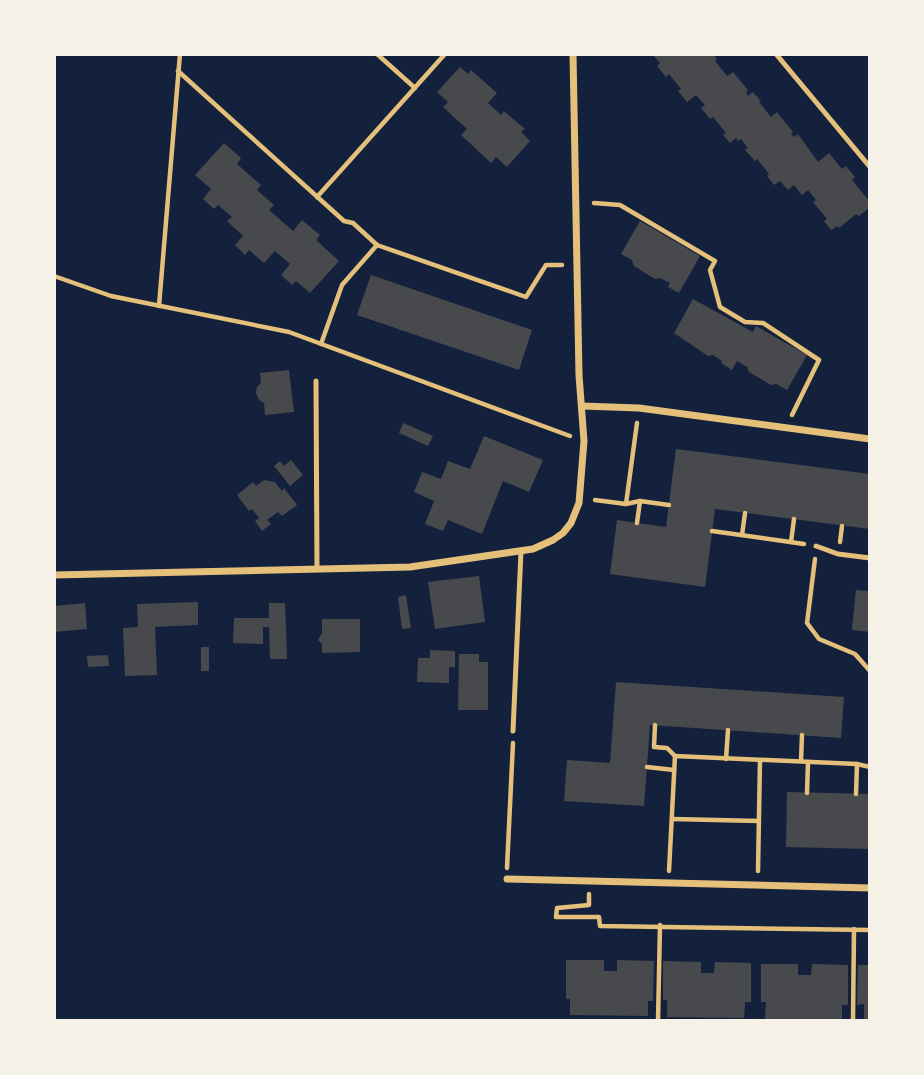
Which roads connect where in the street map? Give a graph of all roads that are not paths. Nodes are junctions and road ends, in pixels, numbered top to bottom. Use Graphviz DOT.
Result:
graph roads {
  1 [pos="573,54"];
  2 [pos="776,54"];
  3 [pos="870,167"];
  4 [pos="316,381"];
  5 [pos="582,406"];
  6 [pos="870,439"];
  7 [pos="817,545"];
  8 [pos="521,551"];
  9 [pos="870,558"];
  10 [pos="317,569"];
  11 [pos="54,575"];
  12 [pos="513,731"];
  13 [pos="507,879"];
  14 [pos="870,888"];
  1 -- 5 [label="street"];
  2 -- 3 [label="lane"];
  4 -- 10 [label="lane"];
  5 -- 6 [label="street"];
  5 -- 8 [label="street"];
  7 -- 9 [label="lane"];
  8 -- 10 [label="street"];
  8 -- 12 [label="lane"];
  10 -- 11 [label="street"];
  13 -- 14 [label="street"];
}
